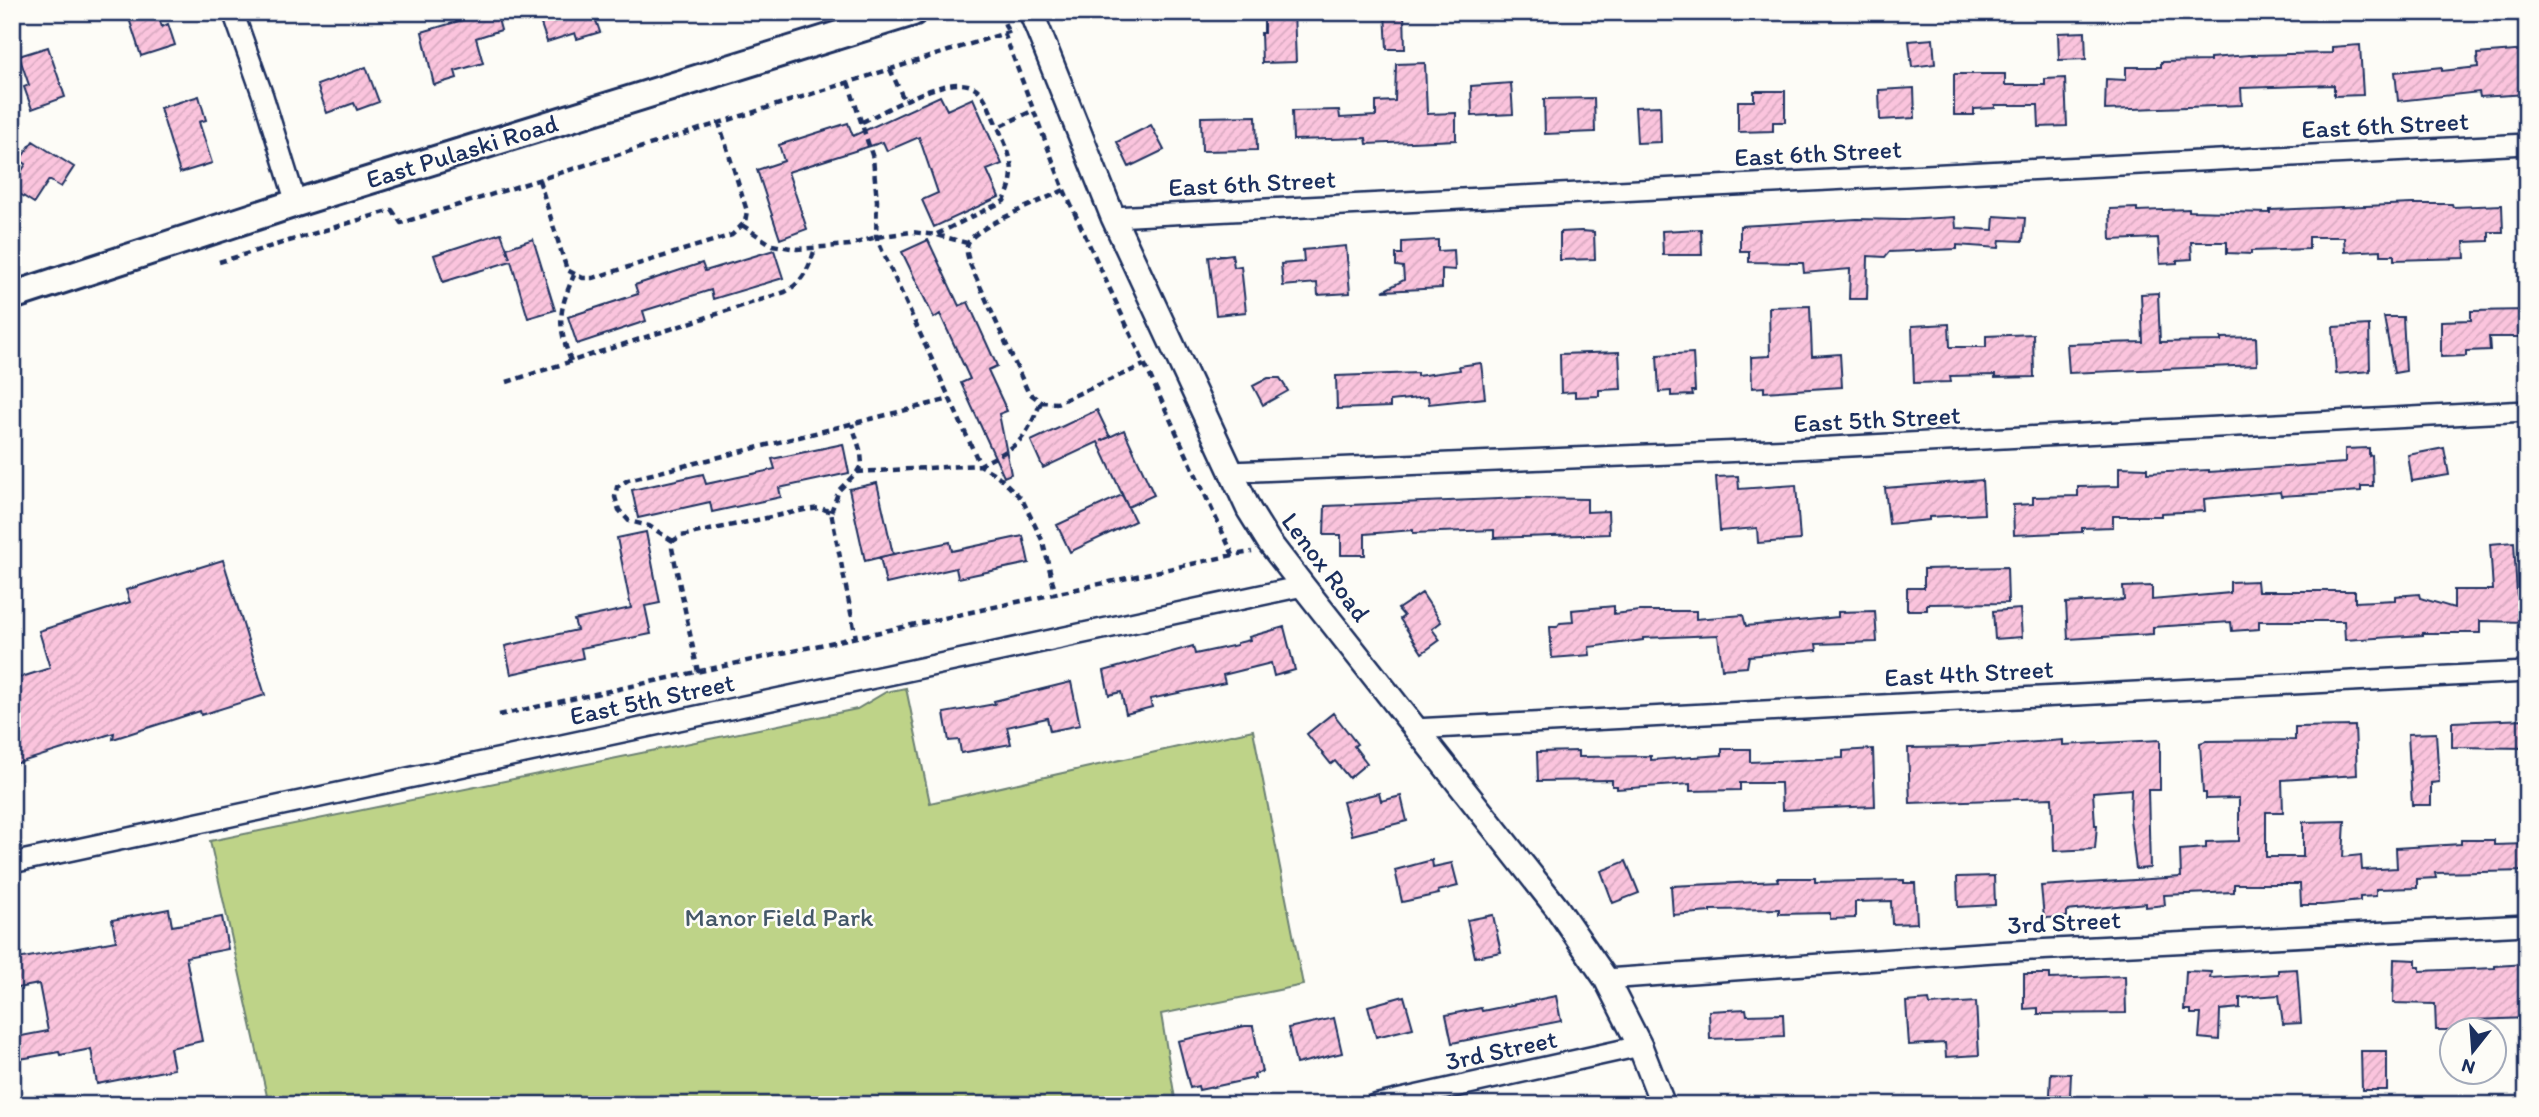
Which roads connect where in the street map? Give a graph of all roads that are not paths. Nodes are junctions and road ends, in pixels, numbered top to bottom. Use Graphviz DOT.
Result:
graph roads {
  1 [pos="233,12"];
  2 [pos="913,12"];
  3 [pos="1031,12"];
  4 [pos="2527,144"];
  5 [pos="296,203"];
  6 [pos="1113,217"];
  7 [pos="12,296"];
  8 [pos="2527,411"];
  9 [pos="1230,472"];
  10 [pos="1303,586"];
  11 [pos="2527,672"];
  12 [pos="1414,729"];
  13 [pos="12,863"];
  14 [pos="2527,925"];
  15 [pos="1606,979"];
  16 [pos="1640,1046"];
  17 [pos="1374,1105"];
  18 [pos="1663,1105"];
  1 -- 5 [label="street"];
  2 -- 5 [label="main road, East Pulaski Road"];
  3 -- 6 [label="street, Lenox Road"];
  4 -- 6 [label="street, East 6th Street"];
  5 -- 7 [label="main road, East Pulaski Road"];
  6 -- 9 [label="street, Lenox Road"];
  8 -- 9 [label="street, East 5th Street"];
  9 -- 10 [label="street, Lenox Road"];
  10 -- 12 [label="street, Lenox Road"];
  10 -- 13 [label="street, East 5th Street"];
  11 -- 12 [label="street, East 4th Street"];
  12 -- 15 [label="street, Lenox Road"];
  14 -- 15 [label="street, 3rd Street"];
  15 -- 16 [label="street, Lenox Road"];
  16 -- 17 [label="street, 3rd Street"];
  16 -- 18 [label="street, Lenox Road"];
}
